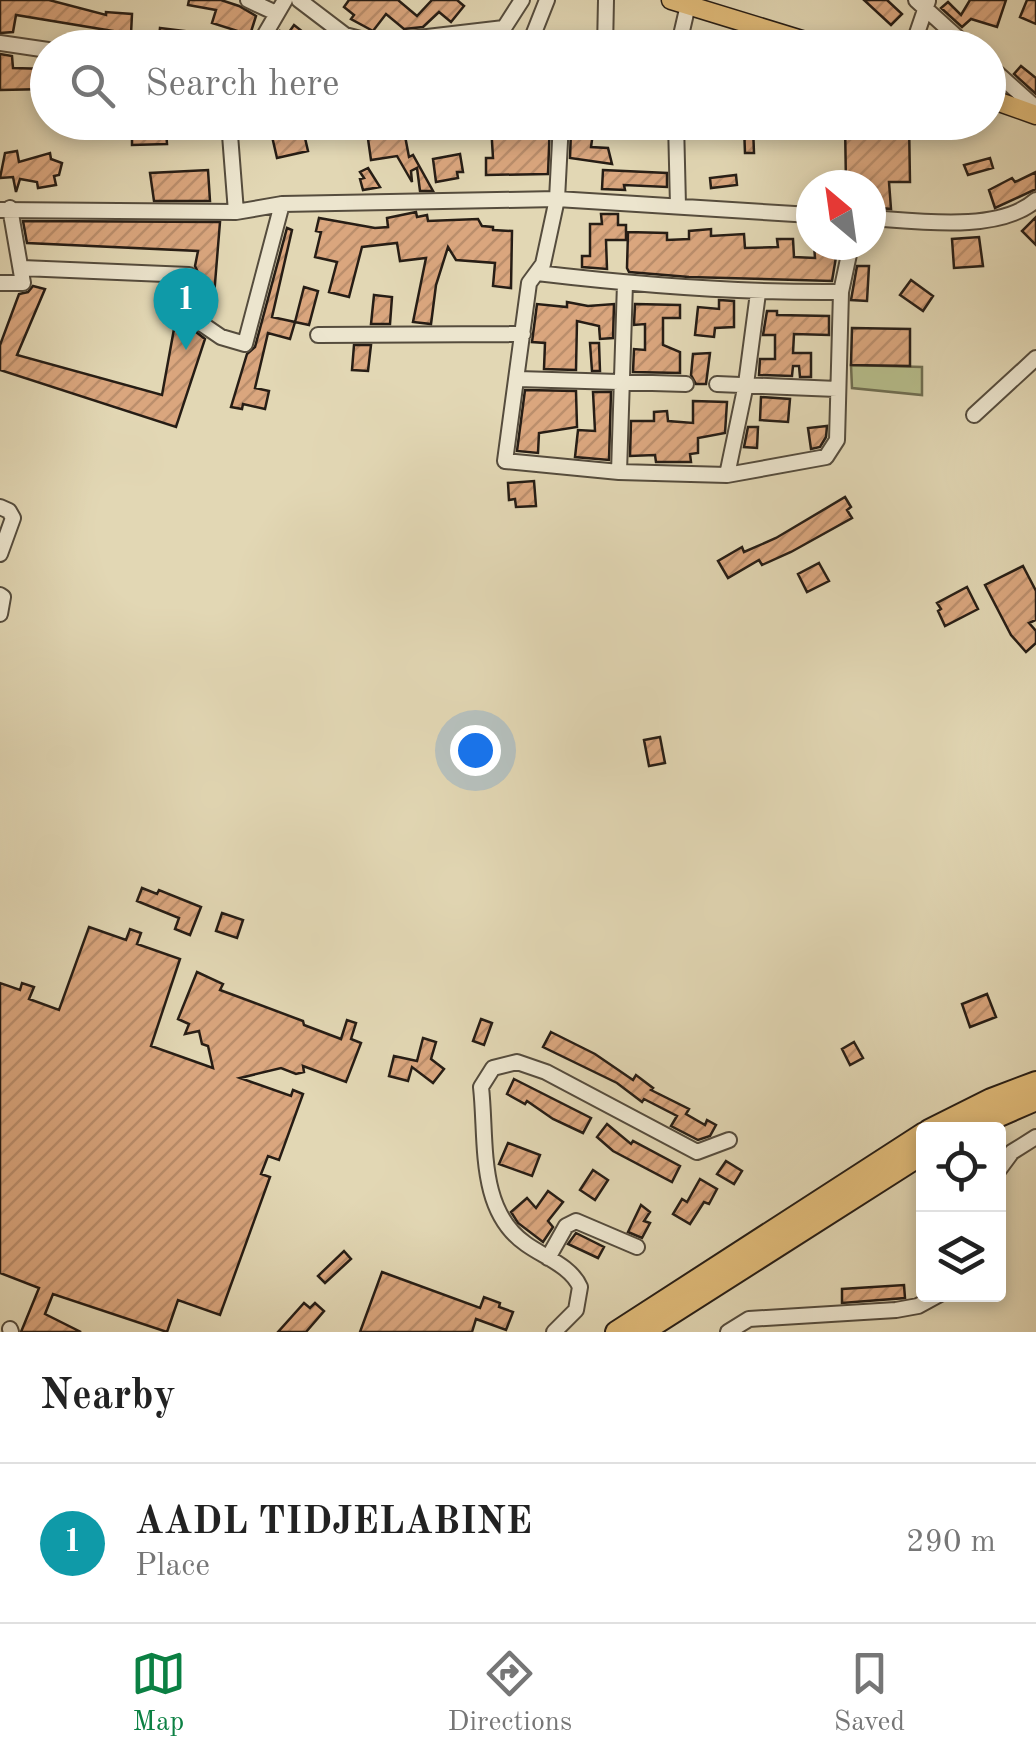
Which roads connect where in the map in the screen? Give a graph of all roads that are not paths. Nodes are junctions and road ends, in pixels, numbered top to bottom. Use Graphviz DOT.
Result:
graph roads {
  1 [pos="248,0"];
  2 [pos="299,0"];
  3 [pos="522,0"];
  4 [pos="547,0"];
  5 [pos="606,0"];
  6 [pos="679,3"];
  7 [pos="924,3"];
  8 [pos="281,6"];
  9 [pos="267,30"];
  10 [pos="338,30"];
  11 [pos="487,30"];
  12 [pos="535,30"];
  13 [pos="605,30"];
  14 [pos="678,30"];
  15 [pos="768,30"];
  16 [pos="917,30"];
  17 [pos="951,30"];
  18 [pos="0,43"];
  19 [pos="30,47"];
  20 [pos="1006,83"];
  21 [pos="1006,103"];
  22 [pos="1036,112"];
  23 [pos="231,140"];
  24 [pos="560,140"];
  25 [pos="676,140"];
  26 [pos="556,200"];
  27 [pos="1036,200"];
  28 [pos="282,204"];
  29 [pos="678,206"];
  30 [pos="5,209"];
  31 [pos="236,212"];
  32 [pos="796,214"];
  33 [pos="886,218"];
  34 [pos="848,260"];
  35 [pos="22,268"];
  36 [pos="537,272"];
  37 [pos="0,282"];
  38 [pos="624,284"];
  39 [pos="758,292"];
  40 [pos="842,292"];
  41 [pos="524,334"];
  42 [pos="318,335"];
  43 [pos="1036,358"];
  44 [pos="518,380"];
  45 [pos="619,380"];
  46 [pos="686,384"];
  47 [pos="717,384"];
  48 [pos="746,384"];
  49 [pos="837,389"];
  50 [pos="974,416"];
  51 [pos="618,472"];
  52 [pos="727,476"];
  53 [pos="0,507"];
  54 [pos="0,554"];
  55 [pos="0,595"];
  56 [pos="0,614"];
  57 [pos="1036,1082"];
  58 [pos="1036,1100"];
  59 [pos="944,1122"];
  60 [pos="986,1122"];
  61 [pos="916,1137"];
  62 [pos="1036,1137"];
  63 [pos="729,1140"];
  64 [pos="916,1158"];
  65 [pos="1006,1160"];
  66 [pos="637,1247"];
  67 [pos="548,1258"];
  68 [pos="925,1302"];
  69 [pos="554,1332"];
  70 [pos="616,1332"];
  71 [pos="643,1332"];
  72 [pos="728,1332"];
  1 -- 8 [label="street"];
  2 -- 10 [label="street"];
  3 -- 11 [label="street"];
  4 -- 12 [label="street"];
  5 -- 13 [label="street"];
  6 -- 14 [label="street"];
  6 -- 15 [label="main road"];
  7 -- 16 [label="street"];
  7 -- 17 [label="street"];
  8 -- 9 [label="street"];
  18 -- 19 [label="street"];
  20 -- 22 [label="street"];
  21 -- 22 [label="main road"];
  23 -- 31 [label="street"];
  24 -- 26 [label="street"];
  25 -- 29 [label="street"];
  26 -- 28 [label="street"];
  26 -- 29 [label="street"];
  26 -- 36 [label="street"];
  27 -- 33 [label="street"];
  28 -- 31 [label="street"];
  28 -- 35 [label="street"];
  29 -- 32 [label="street"];
  30 -- 31 [label="street"];
  30 -- 35 [label="street"];
  34 -- 40 [label="street"];
  35 -- 37 [label="street"];
  36 -- 38 [label="street"];
  36 -- 41 [label="street"];
  38 -- 39 [label="street"];
  38 -- 45 [label="street"];
  39 -- 40 [label="street"];
  39 -- 48 [label="street"];
  40 -- 49 [label="street"];
  41 -- 42 [label="street"];
  41 -- 44 [label="street"];
  43 -- 50 [label="street"];
  44 -- 45 [label="street"];
  44 -- 51 [label="street"];
  45 -- 46 [label="street"];
  45 -- 51 [label="street"];
  47 -- 48 [label="street"];
  48 -- 49 [label="street"];
  48 -- 52 [label="street"];
  49 -- 52 [label="street"];
  51 -- 52 [label="street"];
  53 -- 54 [label="street"];
  55 -- 56 [label="street"];
  57 -- 59 [label="highway"];
  58 -- 60 [label="highway"];
  61 -- 70 [label="highway"];
  62 -- 65 [label="street"];
  63 -- 67 [label="street"];
  64 -- 71 [label="highway"];
  66 -- 67 [label="street"];
  67 -- 69 [label="street"];
  68 -- 72 [label="street"];
}
